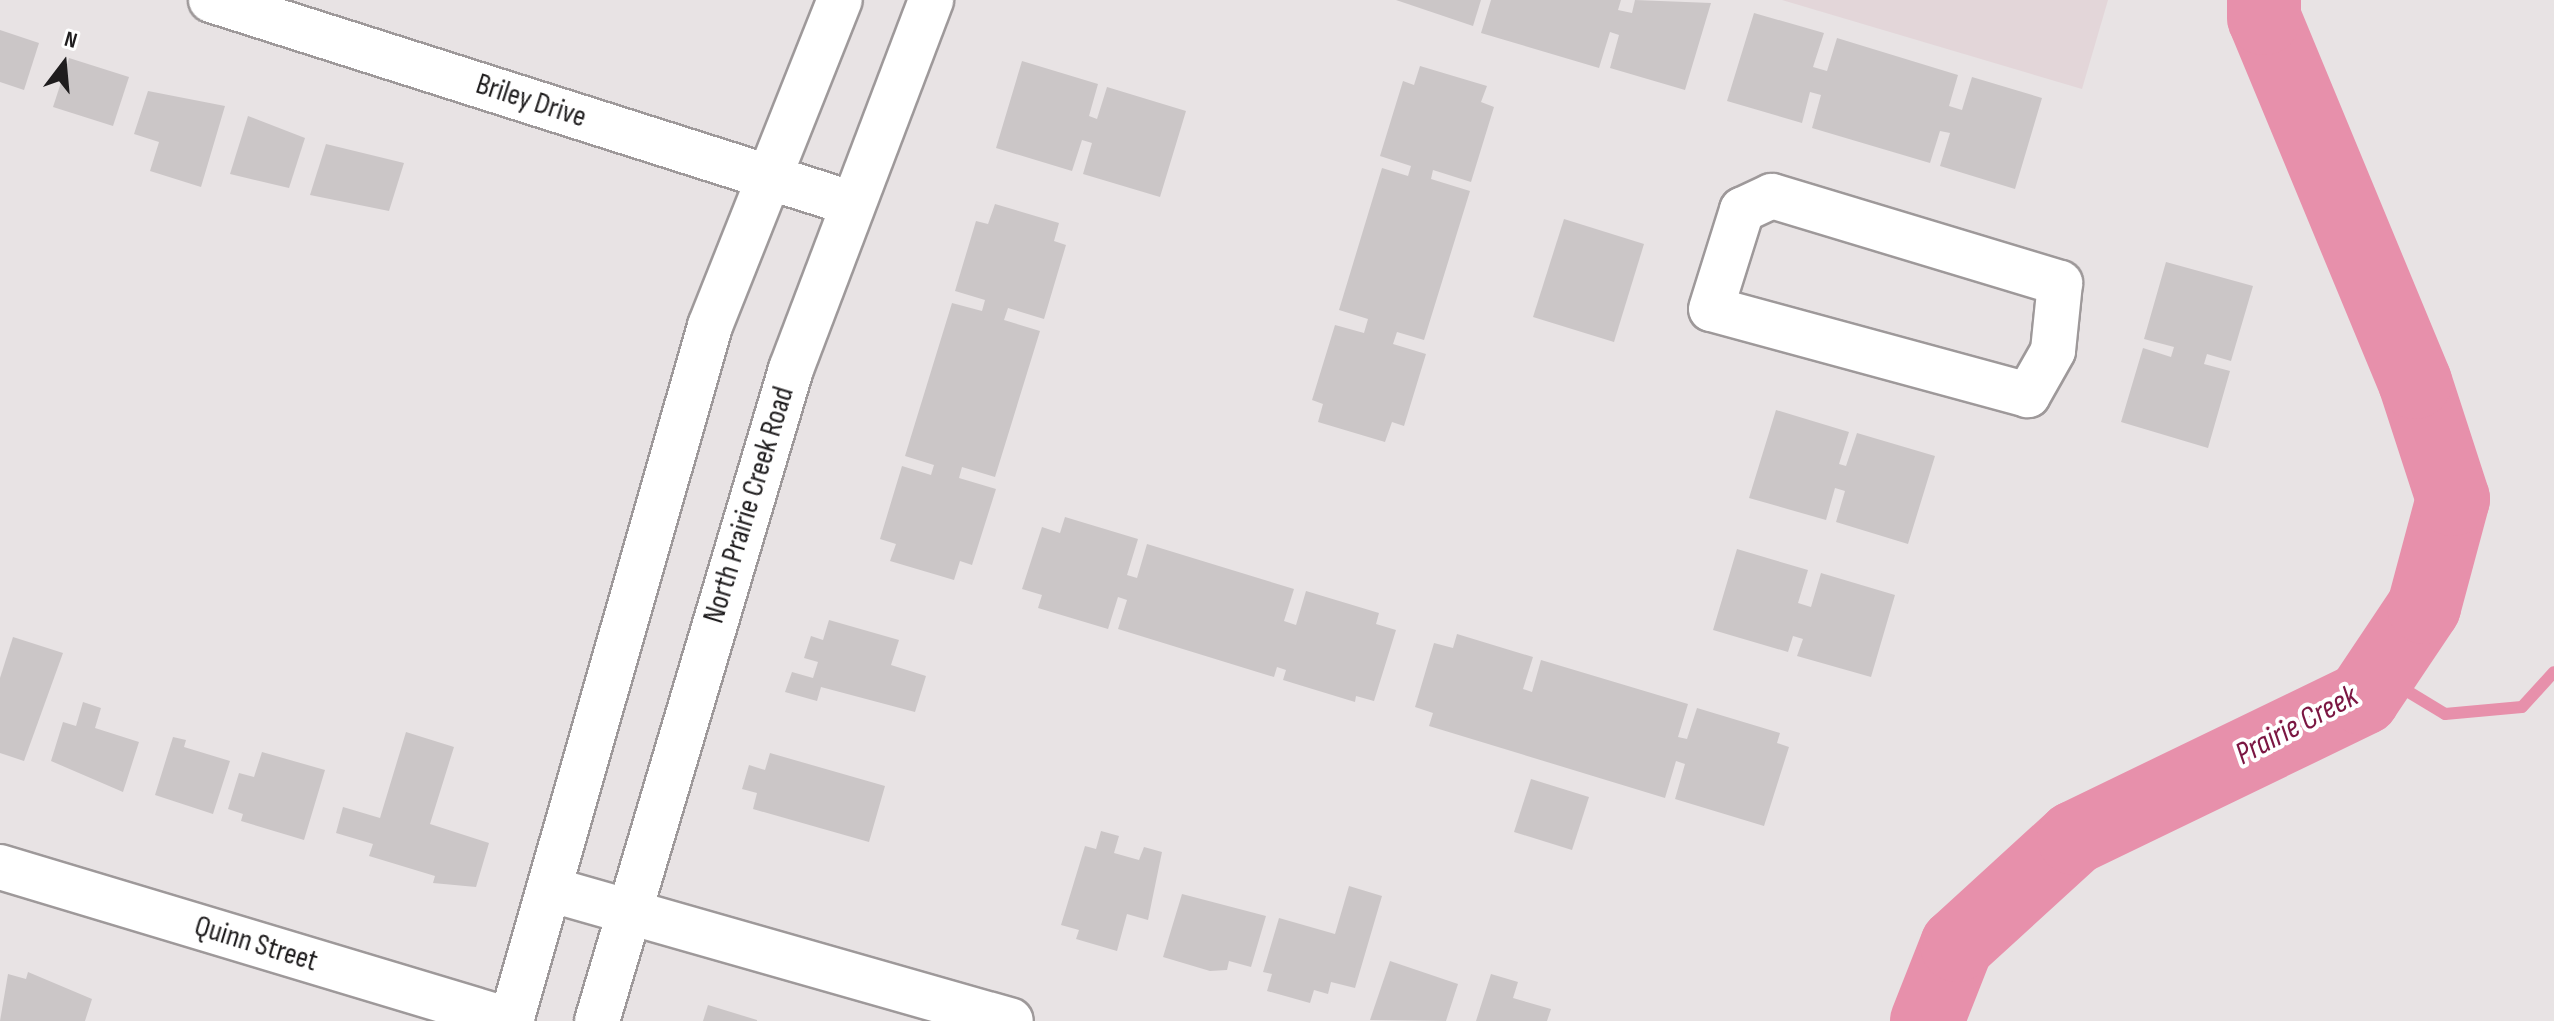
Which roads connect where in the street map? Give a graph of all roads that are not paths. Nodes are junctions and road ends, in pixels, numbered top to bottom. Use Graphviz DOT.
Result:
graph roads {
  1 [pos="211,0"];
  2 [pos="840,0"];
  3 [pos="931,0"];
  4 [pos="766,175"];
  5 [pos="850,203"];
  6 [pos="1711,309"];
  7 [pos="0,867"];
  8 [pos="549,889"];
  9 [pos="626,914"];
  10 [pos="511,1021"];
  11 [pos="597,1021"];
  12 [pos="1011,1021"];
  1 -- 4 [label="main road, Briley Drive"];
  2 -- 4 [label="main road"];
  3 -- 5 [label="main road, North Prairie Creek Road"];
  4 -- 5 [label="main road, Briley Drive"];
  4 -- 8 [label="main road"];
  5 -- 9 [label="main road, North Prairie Creek Road"];
  6 -- 6 [label="main road"];
  7 -- 10 [label="main road, Quinn Street"];
  8 -- 9 [label="main road"];
  8 -- 10 [label="main road"];
  9 -- 11 [label="main road, North Prairie Creek Road"];
  9 -- 12 [label="main road"];
}
